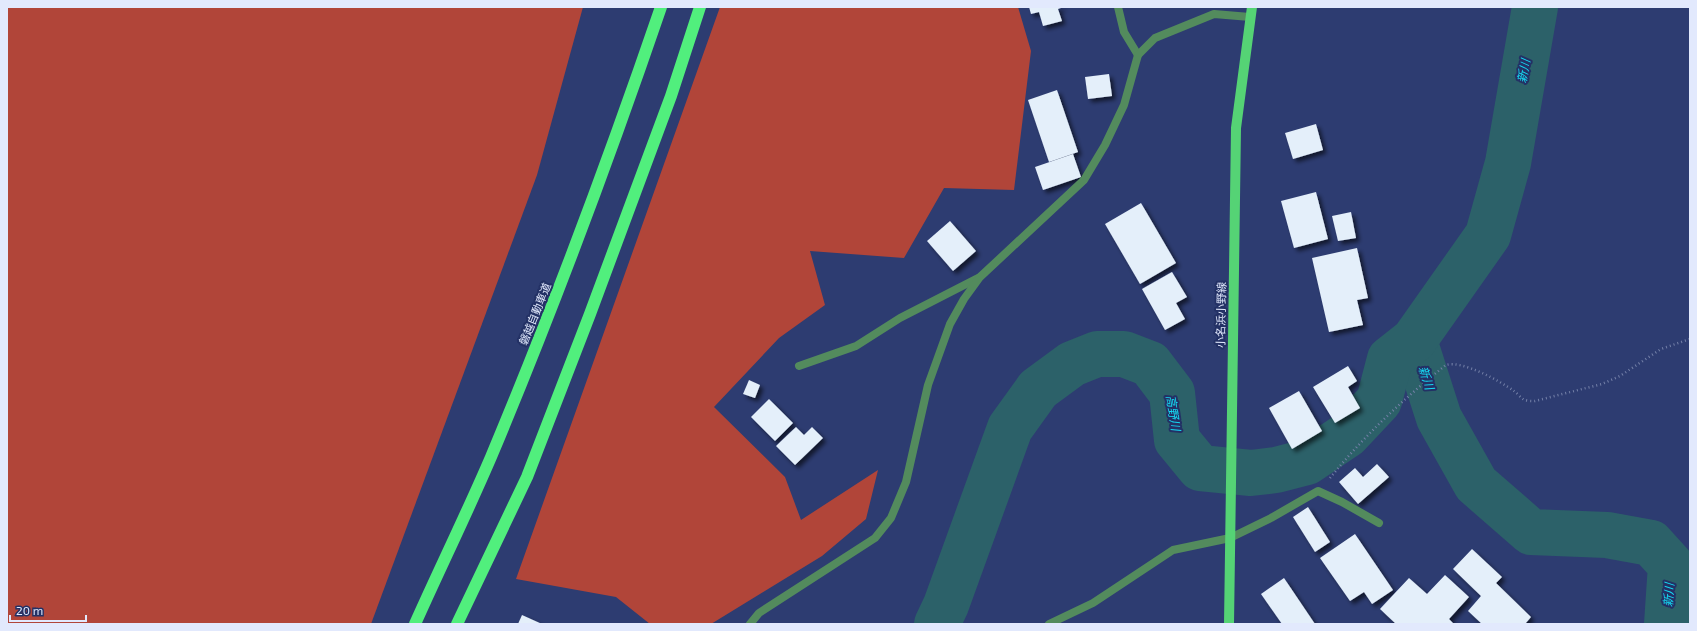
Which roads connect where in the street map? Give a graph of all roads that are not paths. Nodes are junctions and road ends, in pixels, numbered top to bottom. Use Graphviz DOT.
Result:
graph roads {
  1 [pos="661,7"];
  2 [pos="700,7"];
  3 [pos="1118,7"];
  4 [pos="1251,12"];
  5 [pos="1138,55"];
  6 [pos="980,277"];
  7 [pos="799,366"];
  8 [pos="1379,523"];
  9 [pos="1230,538"];
  10 [pos="414,624"];
  11 [pos="457,624"];
  12 [pos="750,624"];
  13 [pos="1049,624"];
  14 [pos="1229,624"];
  1 -- 10 [label="highway, 磐越自動車道"];
  2 -- 11 [label="highway"];
  3 -- 5 [label="street"];
  4 -- 5 [label="street"];
  4 -- 9 [label="main road, 小名浜小野線"];
  5 -- 6 [label="street"];
  6 -- 7 [label="street"];
  6 -- 12 [label="street"];
  8 -- 9 [label="street"];
  9 -- 13 [label="street"];
  9 -- 14 [label="main road, 小名浜小野線"];
}
